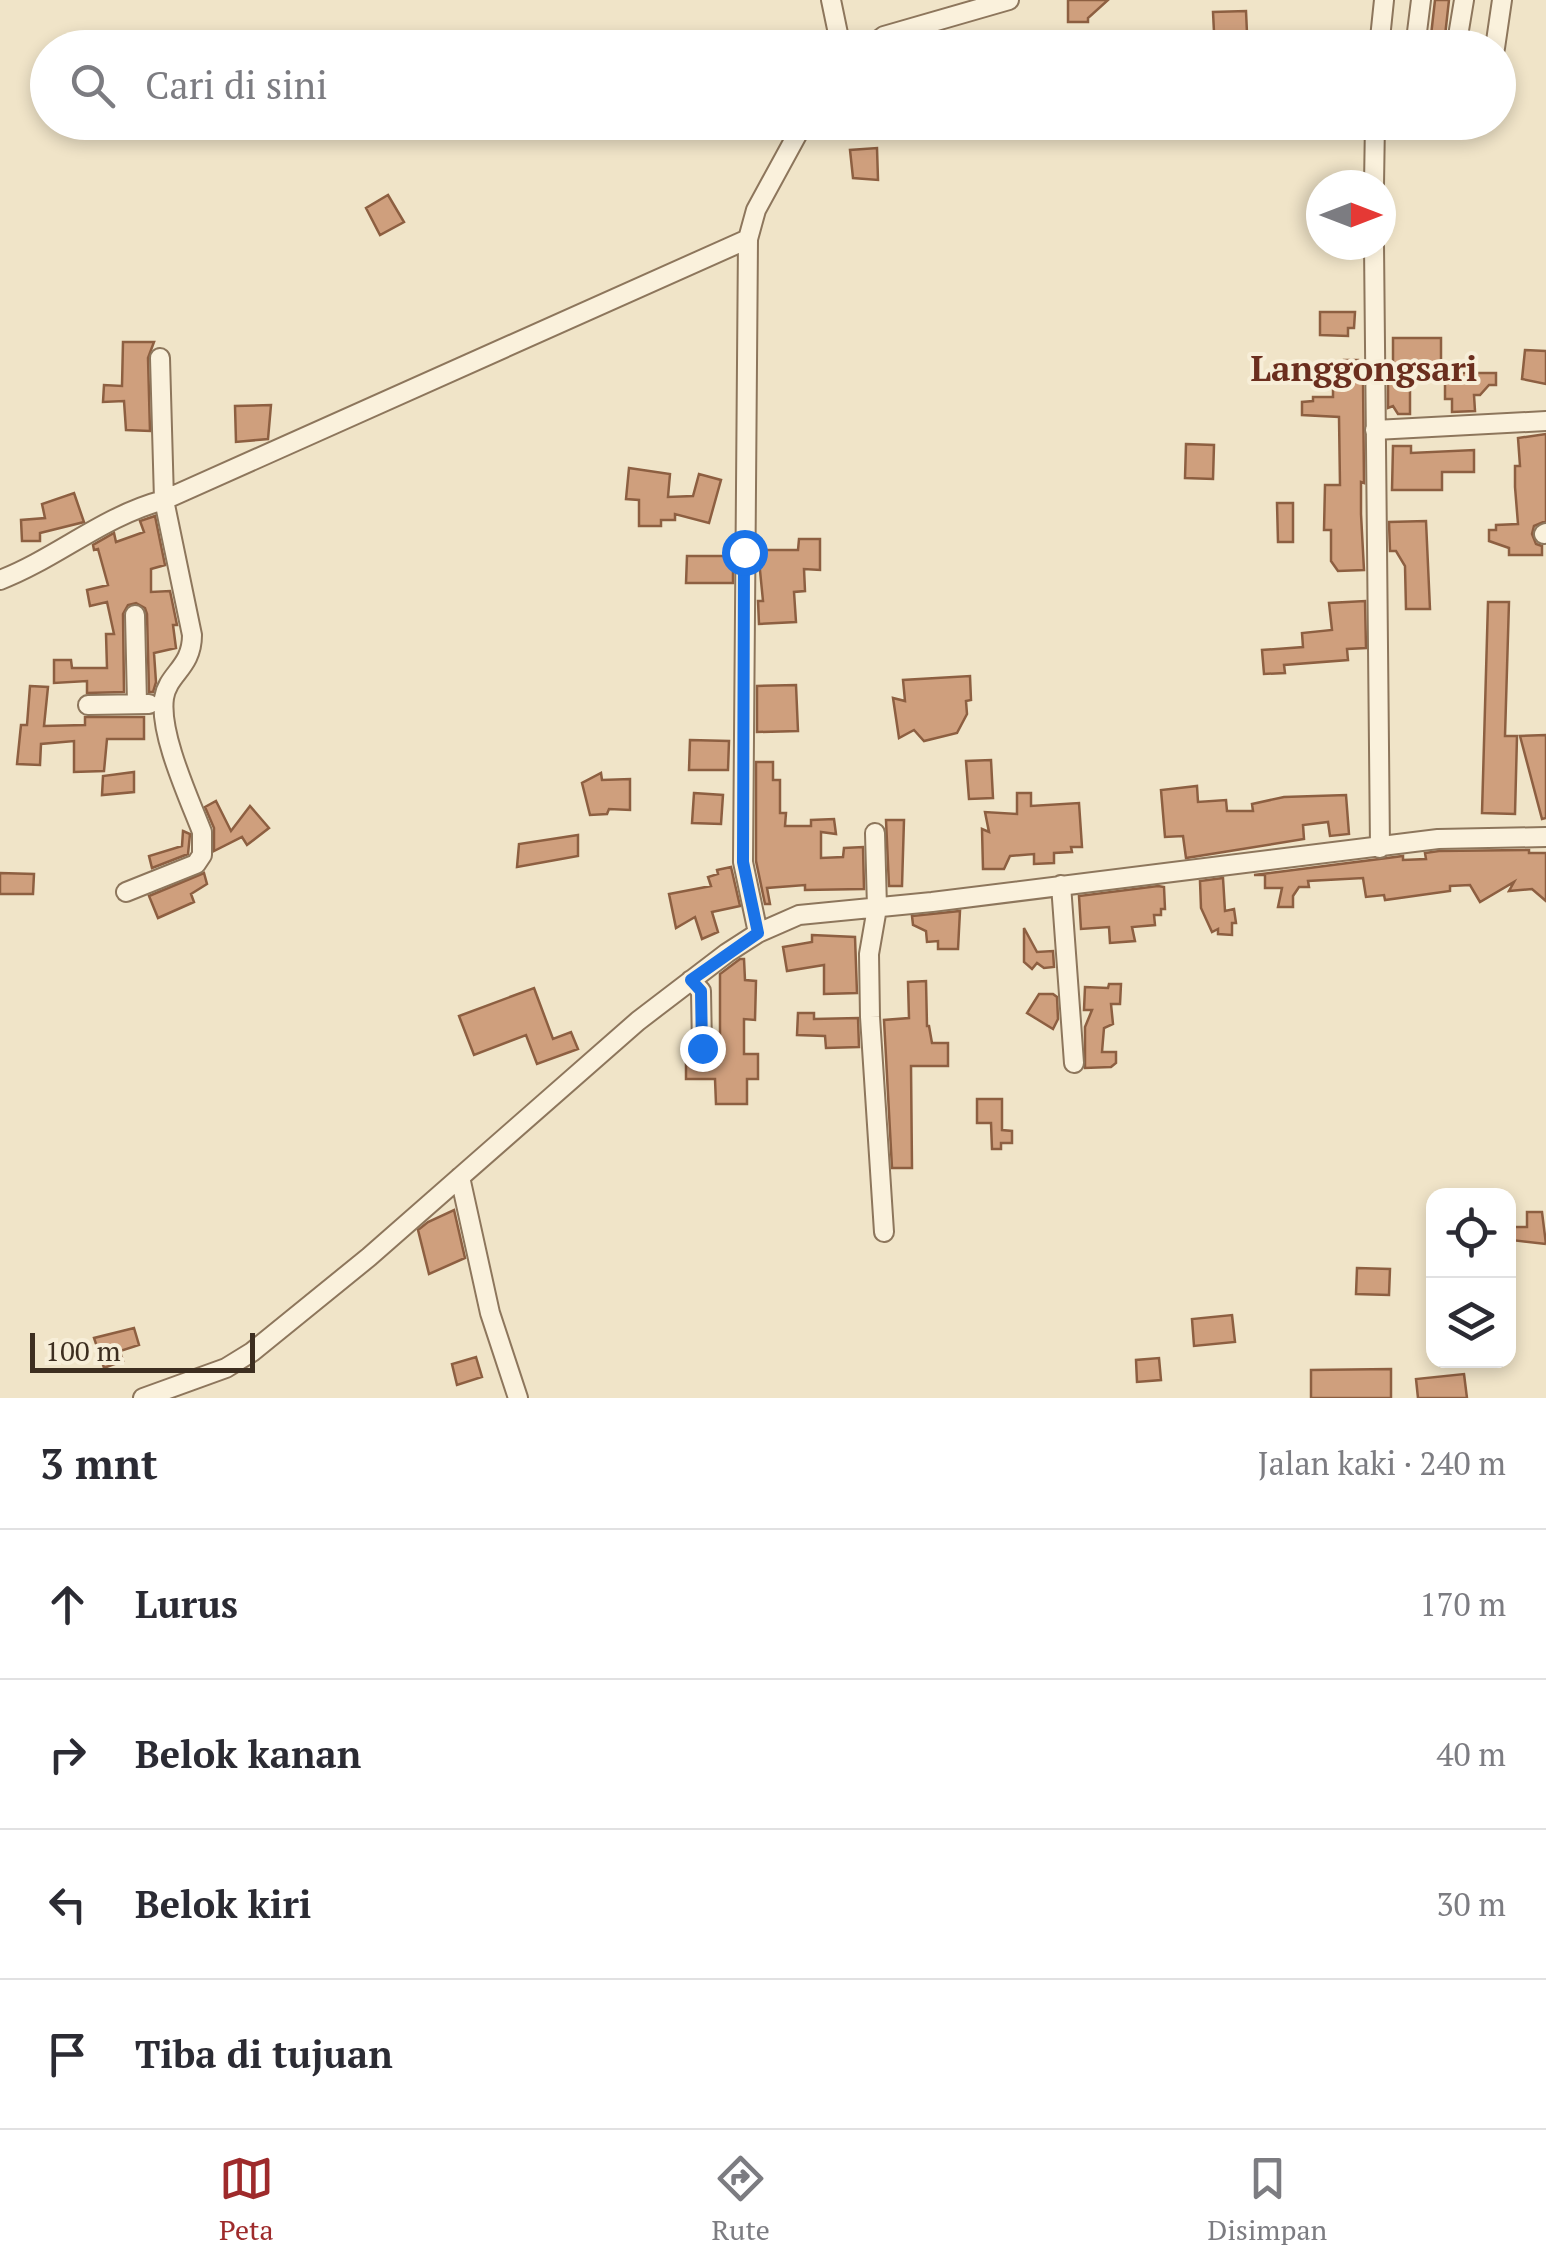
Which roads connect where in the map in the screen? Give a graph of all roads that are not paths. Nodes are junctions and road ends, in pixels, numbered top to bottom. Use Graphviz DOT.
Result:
graph roads {
  1 [pos="831,0"];
  2 [pos="1009,0"];
  3 [pos="1384,0"];
  4 [pos="1421,0"];
  5 [pos="1464,0"];
  6 [pos="1502,0"];
  7 [pos="837,30"];
  8 [pos="905,30"];
  9 [pos="1381,30"];
  10 [pos="1417,30"];
  11 [pos="1459,30"];
  12 [pos="1498,30"];
  13 [pos="794,140"];
  14 [pos="1375,140"];
  15 [pos="1374,170"];
  16 [pos="748,240"];
  17 [pos="1374,260"];
  18 [pos="160,358"];
  19 [pos="1546,421"];
  20 [pos="1375,430"];
  21 [pos="164,500"];
  22 [pos="0,580"];
  23 [pos="135,615"];
  24 [pos="137,704"];
  25 [pos="164,704"];
  26 [pos="88,705"];
  27 [pos="874,833"];
  28 [pos="1546,838"];
  29 [pos="1380,848"];
  30 [pos="1061,886"];
  31 [pos="126,892"];
  32 [pos="877,908"];
  33 [pos="758,933"];
  34 [pos="691,980"];
  35 [pos="702,1048"];
  36 [pos="1074,1063"];
  37 [pos="460,1176"];
  38 [pos="884,1232"];
  39 [pos="143,1398"];
  40 [pos="518,1398"];
  1 -- 7 [label="street"];
  2 -- 8 [label="street"];
  3 -- 9 [label="street"];
  4 -- 10 [label="street"];
  5 -- 11 [label="street"];
  6 -- 12 [label="street"];
  13 -- 16 [label="street"];
  14 -- 15 [label="street"];
  16 -- 21 [label="street"];
  16 -- 33 [label="street"];
  17 -- 20 [label="street"];
  18 -- 21 [label="street"];
  19 -- 20 [label="street"];
  20 -- 29 [label="street"];
  21 -- 22 [label="street"];
  21 -- 25 [label="street"];
  23 -- 24 [label="street"];
  24 -- 25 [label="street"];
  24 -- 26 [label="street"];
  25 -- 31 [label="street"];
  27 -- 32 [label="street"];
  28 -- 29 [label="street"];
  29 -- 30 [label="street"];
  30 -- 32 [label="street"];
  30 -- 36 [label="street"];
  32 -- 33 [label="street"];
  32 -- 38 [label="street"];
  33 -- 34 [label="street"];
  34 -- 35 [label="street"];
  34 -- 37 [label="street"];
  37 -- 39 [label="street"];
  37 -- 40 [label="street"];
}
